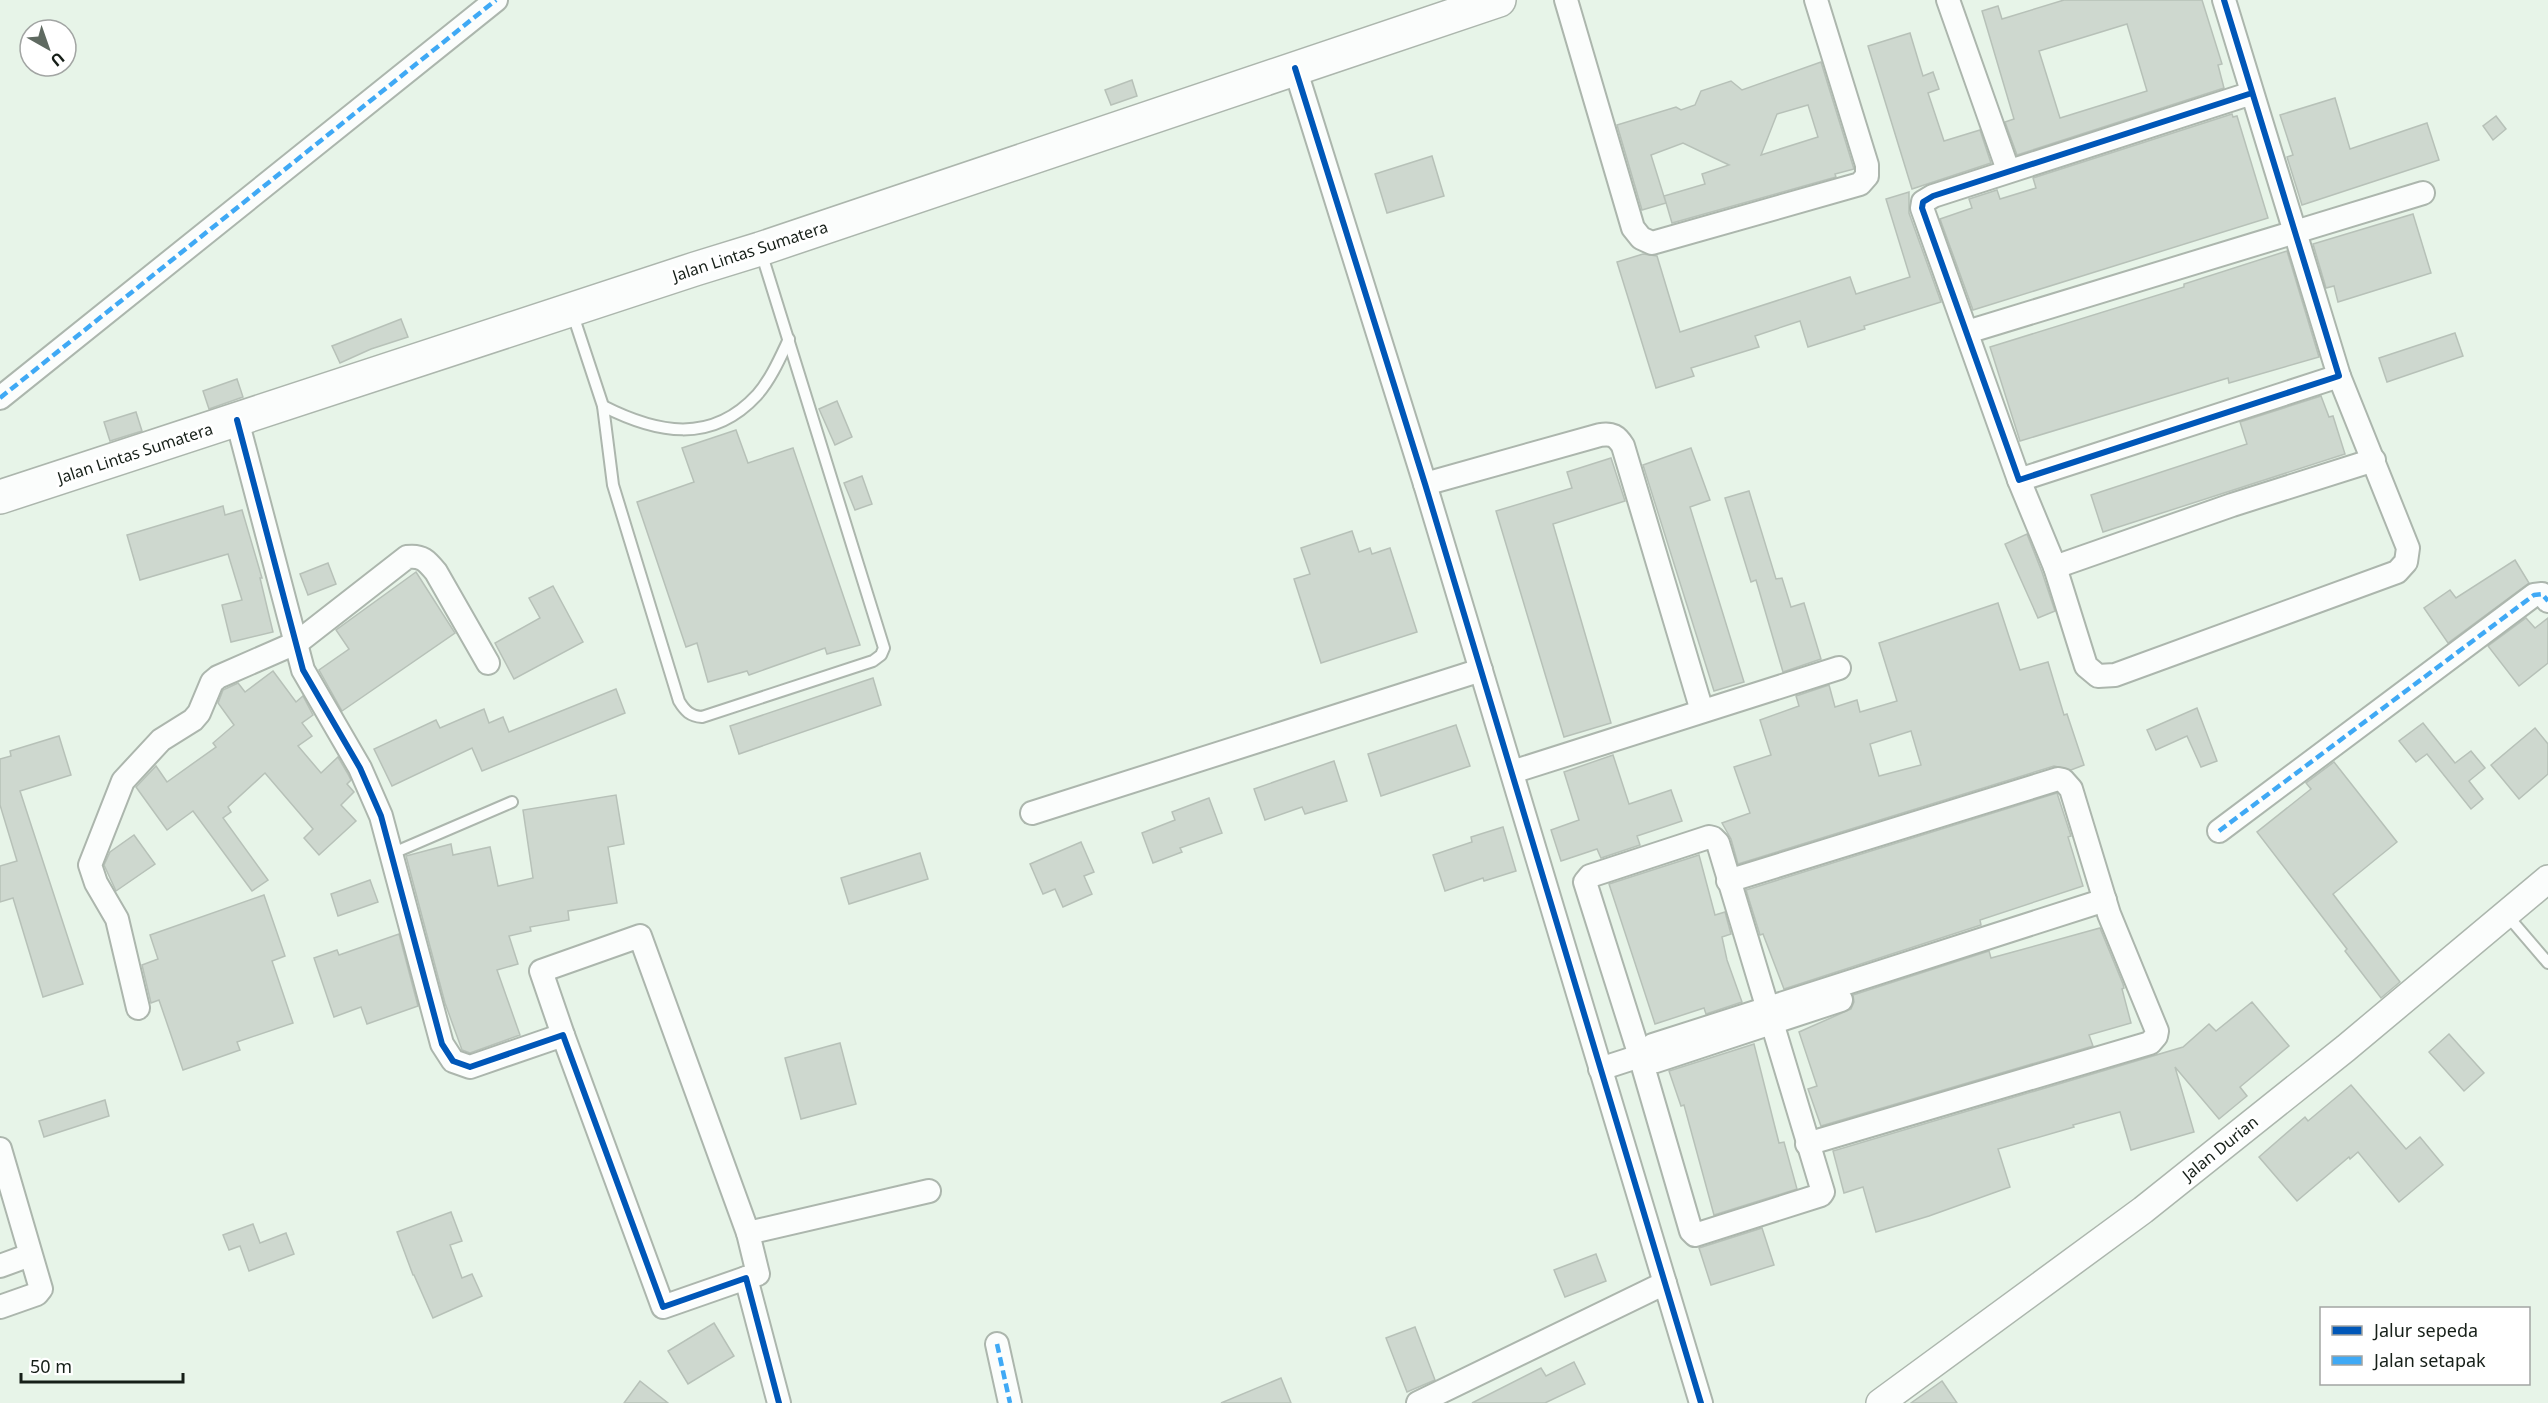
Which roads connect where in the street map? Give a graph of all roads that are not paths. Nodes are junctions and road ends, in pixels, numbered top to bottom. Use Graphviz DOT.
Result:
graph roads {
  1 [pos="496,0"];
  2 [pos="1499,0"];
  3 [pos="1566,0"];
  4 [pos="1816,0"];
  5 [pos="1948,0"];
  6 [pos="2224,0"];
  7 [pos="1295,68"];
  8 [pos="2252,93"];
  9 [pos="2008,170"];
  10 [pos="2422,193"];
  11 [pos="2295,231"];
  12 [pos="760,249"];
  13 [pos="572,310"];
  14 [pos="1967,332"];
  15 [pos="789,339"];
  16 [pos="2339,376"];
  17 [pos="0,398"];
  18 [pos="603,406"];
  19 [pos="237,420"];
  20 [pos="2374,460"];
  21 [pos="2019,480"];
  22 [pos="1425,484"];
  23 [pos="0,497"];
  24 [pos="2055,567"];
  25 [pos="2548,601"];
  26 [pos="298,642"];
  27 [pos="488,663"];
  28 [pos="1839,668"];
  29 [pos="1481,670"];
  30 [pos="1702,711"];
  31 [pos="1512,772"];
  32 [pos="512,802"];
  33 [pos="1032,813"];
  34 [pos="2219,831"];
  35 [pos="391,854"];
  36 [pos="2548,879"];
  37 [pos="1728,881"];
  38 [pos="2107,907"];
  39 [pos="2506,914"];
  40 [pos="2548,963"];
  41 [pos="138,1008"];
  42 [pos="1768,1015"];
  43 [pos="563,1035"];
  44 [pos="1640,1056"];
  45 [pos="1600,1069"];
  46 [pos="1807,1144"];
  47 [pos="0,1149"];
  48 [pos="929,1191"];
  49 [pos="748,1233"];
  50 [pos="30,1255"];
  51 [pos="0,1266"];
  52 [pos="746,1278"];
  53 [pos="1665,1283"];
  54 [pos="0,1306"];
  55 [pos="997,1344"];
  56 [pos="779,1403"];
  57 [pos="1010,1403"];
  58 [pos="1418,1403"];
  59 [pos="1701,1403"];
  60 [pos="1881,1403"];
  1 -- 17 [label="street"];
  2 -- 7 [label="highway, Jalan Lintas Sumatera"];
  3 -- 4 [label="street"];
  5 -- 9 [label="street"];
  6 -- 8 [label="street"];
  7 -- 12 [label="highway, Jalan Lintas Sumatera"];
  7 -- 22 [label="street"];
  8 -- 9 [label="street"];
  8 -- 11 [label="street"];
  9 -- 14 [label="street"];
  10 -- 11 [label="street"];
  11 -- 14 [label="street"];
  11 -- 16 [label="street"];
  12 -- 13 [label="highway, Jalan Lintas Sumatera"];
  12 -- 15 [label="lane"];
  13 -- 18 [label="lane"];
  13 -- 19 [label="highway, Jalan Lintas Sumatera"];
  14 -- 21 [label="street"];
  15 -- 18 [label="lane"];
  15 -- 18 [label="lane"];
  16 -- 20 [label="street"];
  16 -- 21 [label="street"];
  19 -- 23 [label="highway, Jalan Lintas Sumatera"];
  19 -- 26 [label="street"];
  20 -- 24 [label="street"];
  20 -- 24 [label="street"];
  21 -- 24 [label="street"];
  22 -- 29 [label="street"];
  22 -- 30 [label="street"];
  25 -- 34 [label="street"];
  26 -- 27 [label="street"];
  26 -- 35 [label="street"];
  26 -- 41 [label="street"];
  28 -- 30 [label="street"];
  29 -- 31 [label="street"];
  29 -- 33 [label="street"];
  30 -- 31 [label="street"];
  31 -- 45 [label="street"];
  32 -- 35 [label="lane"];
  35 -- 43 [label="street"];
  36 -- 39 [label="street, Jalan Durian"];
  37 -- 38 [label="street"];
  37 -- 42 [label="street"];
  37 -- 44 [label="street"];
  38 -- 42 [label="street"];
  38 -- 46 [label="street"];
  39 -- 40 [label="lane"];
  39 -- 60 [label="street, Jalan Durian"];
  42 -- 44 [label="street"];
  42 -- 46 [label="street"];
  43 -- 49 [label="street"];
  43 -- 52 [label="street"];
  44 -- 45 [label="street"];
  44 -- 46 [label="street"];
  45 -- 53 [label="street"];
  47 -- 50 [label="street"];
  48 -- 49 [label="street"];
  49 -- 52 [label="street"];
  50 -- 51 [label="street"];
  50 -- 54 [label="street"];
  52 -- 56 [label="street"];
  53 -- 58 [label="street"];
  53 -- 59 [label="street"];
  55 -- 57 [label="street"];
}
